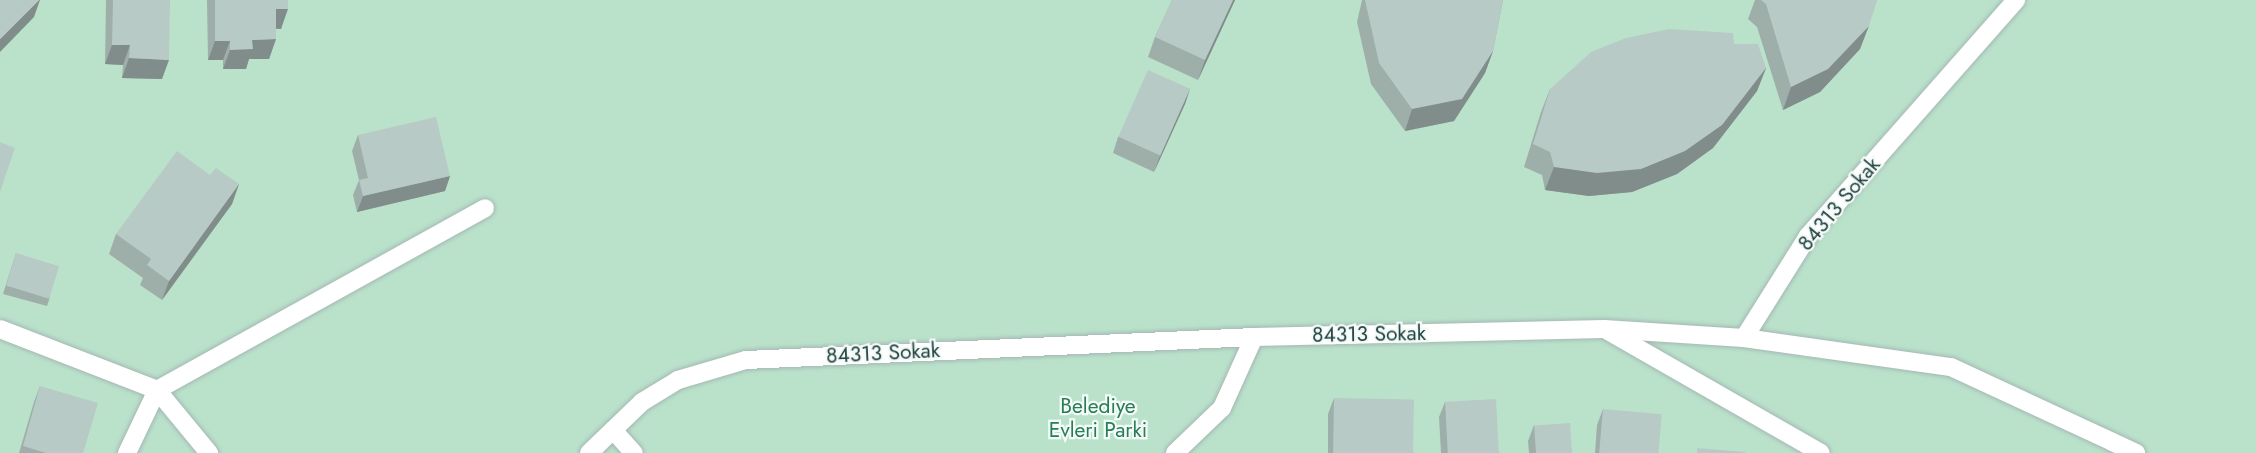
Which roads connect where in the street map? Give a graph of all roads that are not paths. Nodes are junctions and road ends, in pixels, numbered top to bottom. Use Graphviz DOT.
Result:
graph roads {
  1 [pos="2016,0"];
  2 [pos="485,208"];
  3 [pos="0,329"];
  4 [pos="1604,329"];
  5 [pos="1254,337"];
  6 [pos="1744,338"];
  7 [pos="157,390"];
  8 [pos="613,430"];
  9 [pos="127,453"];
  10 [pos="209,453"];
  11 [pos="589,453"];
  12 [pos="634,453"];
  13 [pos="1175,453"];
  14 [pos="1821,453"];
  15 [pos="2136,453"];
  1 -- 6 [label="street, 84313 Sokak"];
  2 -- 7 [label="street"];
  3 -- 7 [label="street"];
  4 -- 5 [label="street, 84313 Sokak"];
  4 -- 6 [label="street, 84313 Sokak"];
  4 -- 14 [label="street"];
  5 -- 8 [label="street, 84313 Sokak"];
  5 -- 13 [label="street"];
  6 -- 15 [label="street"];
  7 -- 9 [label="street"];
  7 -- 10 [label="street"];
  8 -- 11 [label="street, 84313 Sokak"];
  8 -- 12 [label="street"];
}
